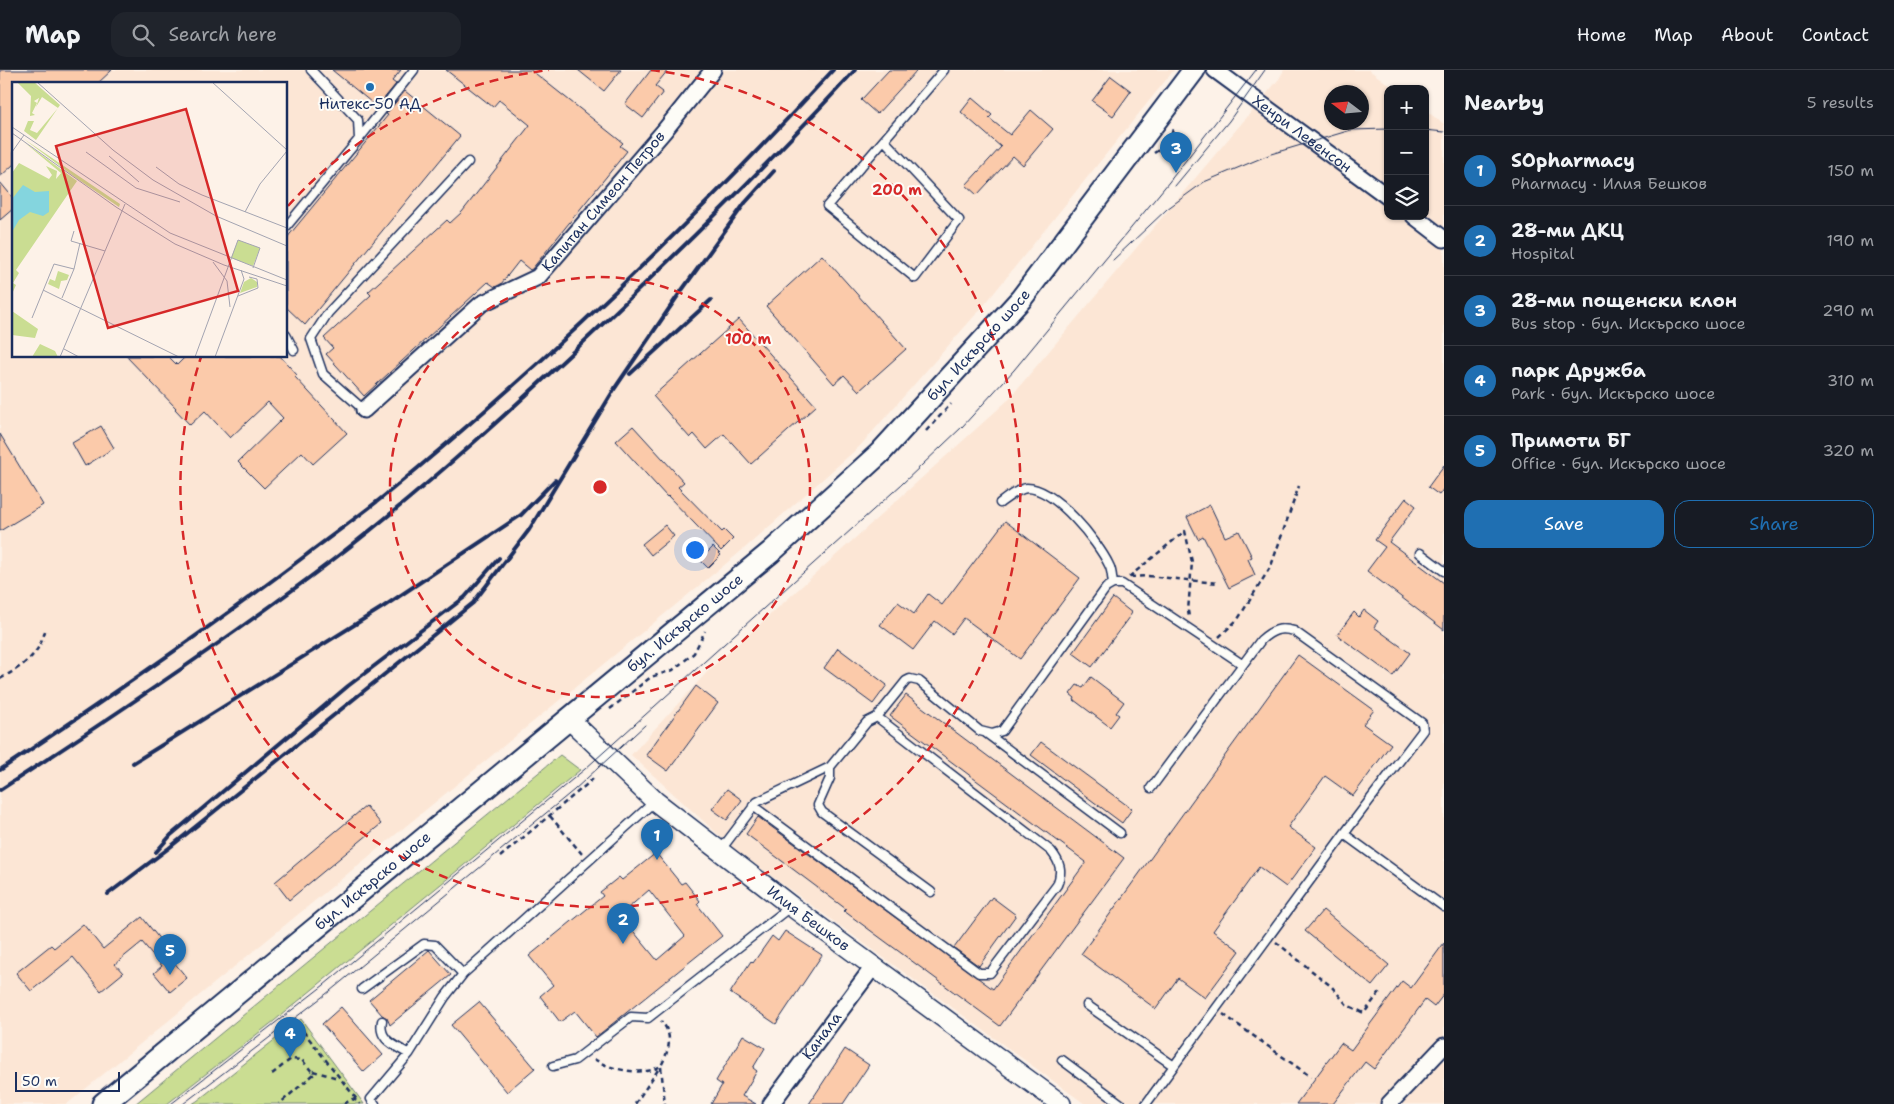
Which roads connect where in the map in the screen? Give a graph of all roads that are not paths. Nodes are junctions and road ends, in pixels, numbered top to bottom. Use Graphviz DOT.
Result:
graph roads {
  1 [pos="311,70"];
  2 [pos="414,70"];
  3 [pos="713,70"];
  4 [pos="944,70"];
  5 [pos="1194,70"];
  6 [pos="1215,70"];
  7 [pos="359,139"];
  8 [pos="884,140"];
  9 [pos="468,162"];
  10 [pos="1384,194"];
  11 [pos="1419,220"];
  12 [pos="288,225"];
  13 [pos="1444,238"];
  14 [pos="288,339"];
  15 [pos="294,350"];
  16 [pos="364,410"];
  17 [pos="1000,503"];
  18 [pos="1420,553"];
  19 [pos="1444,571"];
  20 [pos="1112,584"];
  21 [pos="1242,664"];
  22 [pos="877,717"];
  23 [pos="569,719"];
  24 [pos="986,733"];
  25 [pos="830,768"];
  26 [pos="1152,788"];
  27 [pos="655,801"];
  28 [pos="753,806"];
  29 [pos="1120,833"];
  30 [pos="1344,834"];
  31 [pos="720,851"];
  32 [pos="931,892"];
  33 [pos="791,906"];
  34 [pos="1444,907"];
  35 [pos="873,966"];
  36 [pos="463,974"];
  37 [pos="362,989"];
  38 [pos="1087,1005"];
  39 [pos="382,1021"];
  40 [pos="1444,1046"];
  41 [pos="409,1054"];
  42 [pos="1062,1060"];
  43 [pos="553,1066"];
  44 [pos="1174,1066"];
  45 [pos="103,1104"];
  46 [pos="376,1104"];
  47 [pos="771,1104"];
  48 [pos="1061,1104"];
  49 [pos="1121,1104"];
  50 [pos="1146,1104"];
  51 [pos="1389,1104"];
  1 -- 7 [label="lane"];
  2 -- 7 [label="lane"];
  3 -- 16 [label="street, Капитан Симеон Петров"];
  4 -- 8 [label="lane"];
  5 -- 23 [label="main road, бул. Искърско шосе"];
  6 -- 10 [label="street, Хенри Левенсон"];
  7 -- 12 [label="lane"];
  8 -- 8 [label="lane"];
  9 -- 16 [label="lane"];
  11 -- 13 [label="street"];
  14 -- 15 [label="lane"];
  17 -- 20 [label="lane"];
  18 -- 19 [label="lane"];
  20 -- 21 [label="lane"];
  20 -- 24 [label="lane"];
  21 -- 26 [label="lane"];
  21 -- 30 [label="lane"];
  22 -- 24 [label="lane"];
  22 -- 25 [label="lane"];
  22 -- 28 [label="lane"];
  23 -- 27 [label="street, Илия Бешков"];
  23 -- 45 [label="main road, бул. Искърско шосе"];
  24 -- 29 [label="lane"];
  25 -- 28 [label="lane"];
  25 -- 32 [label="lane"];
  27 -- 31 [label="street, Илия Бешков"];
  27 -- 36 [label="lane"];
  28 -- 31 [label="lane"];
  30 -- 34 [label="lane"];
  30 -- 44 [label="lane"];
  31 -- 33 [label="street, Илия Бешков"];
  33 -- 35 [label="street, Илия Бешков"];
  33 -- 43 [label="lane"];
  35 -- 47 [label="street, Канала"];
  35 -- 48 [label="street, Илия Бешков"];
  36 -- 37 [label="lane"];
  36 -- 41 [label="lane"];
  38 -- 44 [label="lane"];
  39 -- 41 [label="lane"];
  40 -- 51 [label="street"];
  41 -- 46 [label="lane"];
  42 -- 49 [label="lane"];
  44 -- 50 [label="lane"];
}
